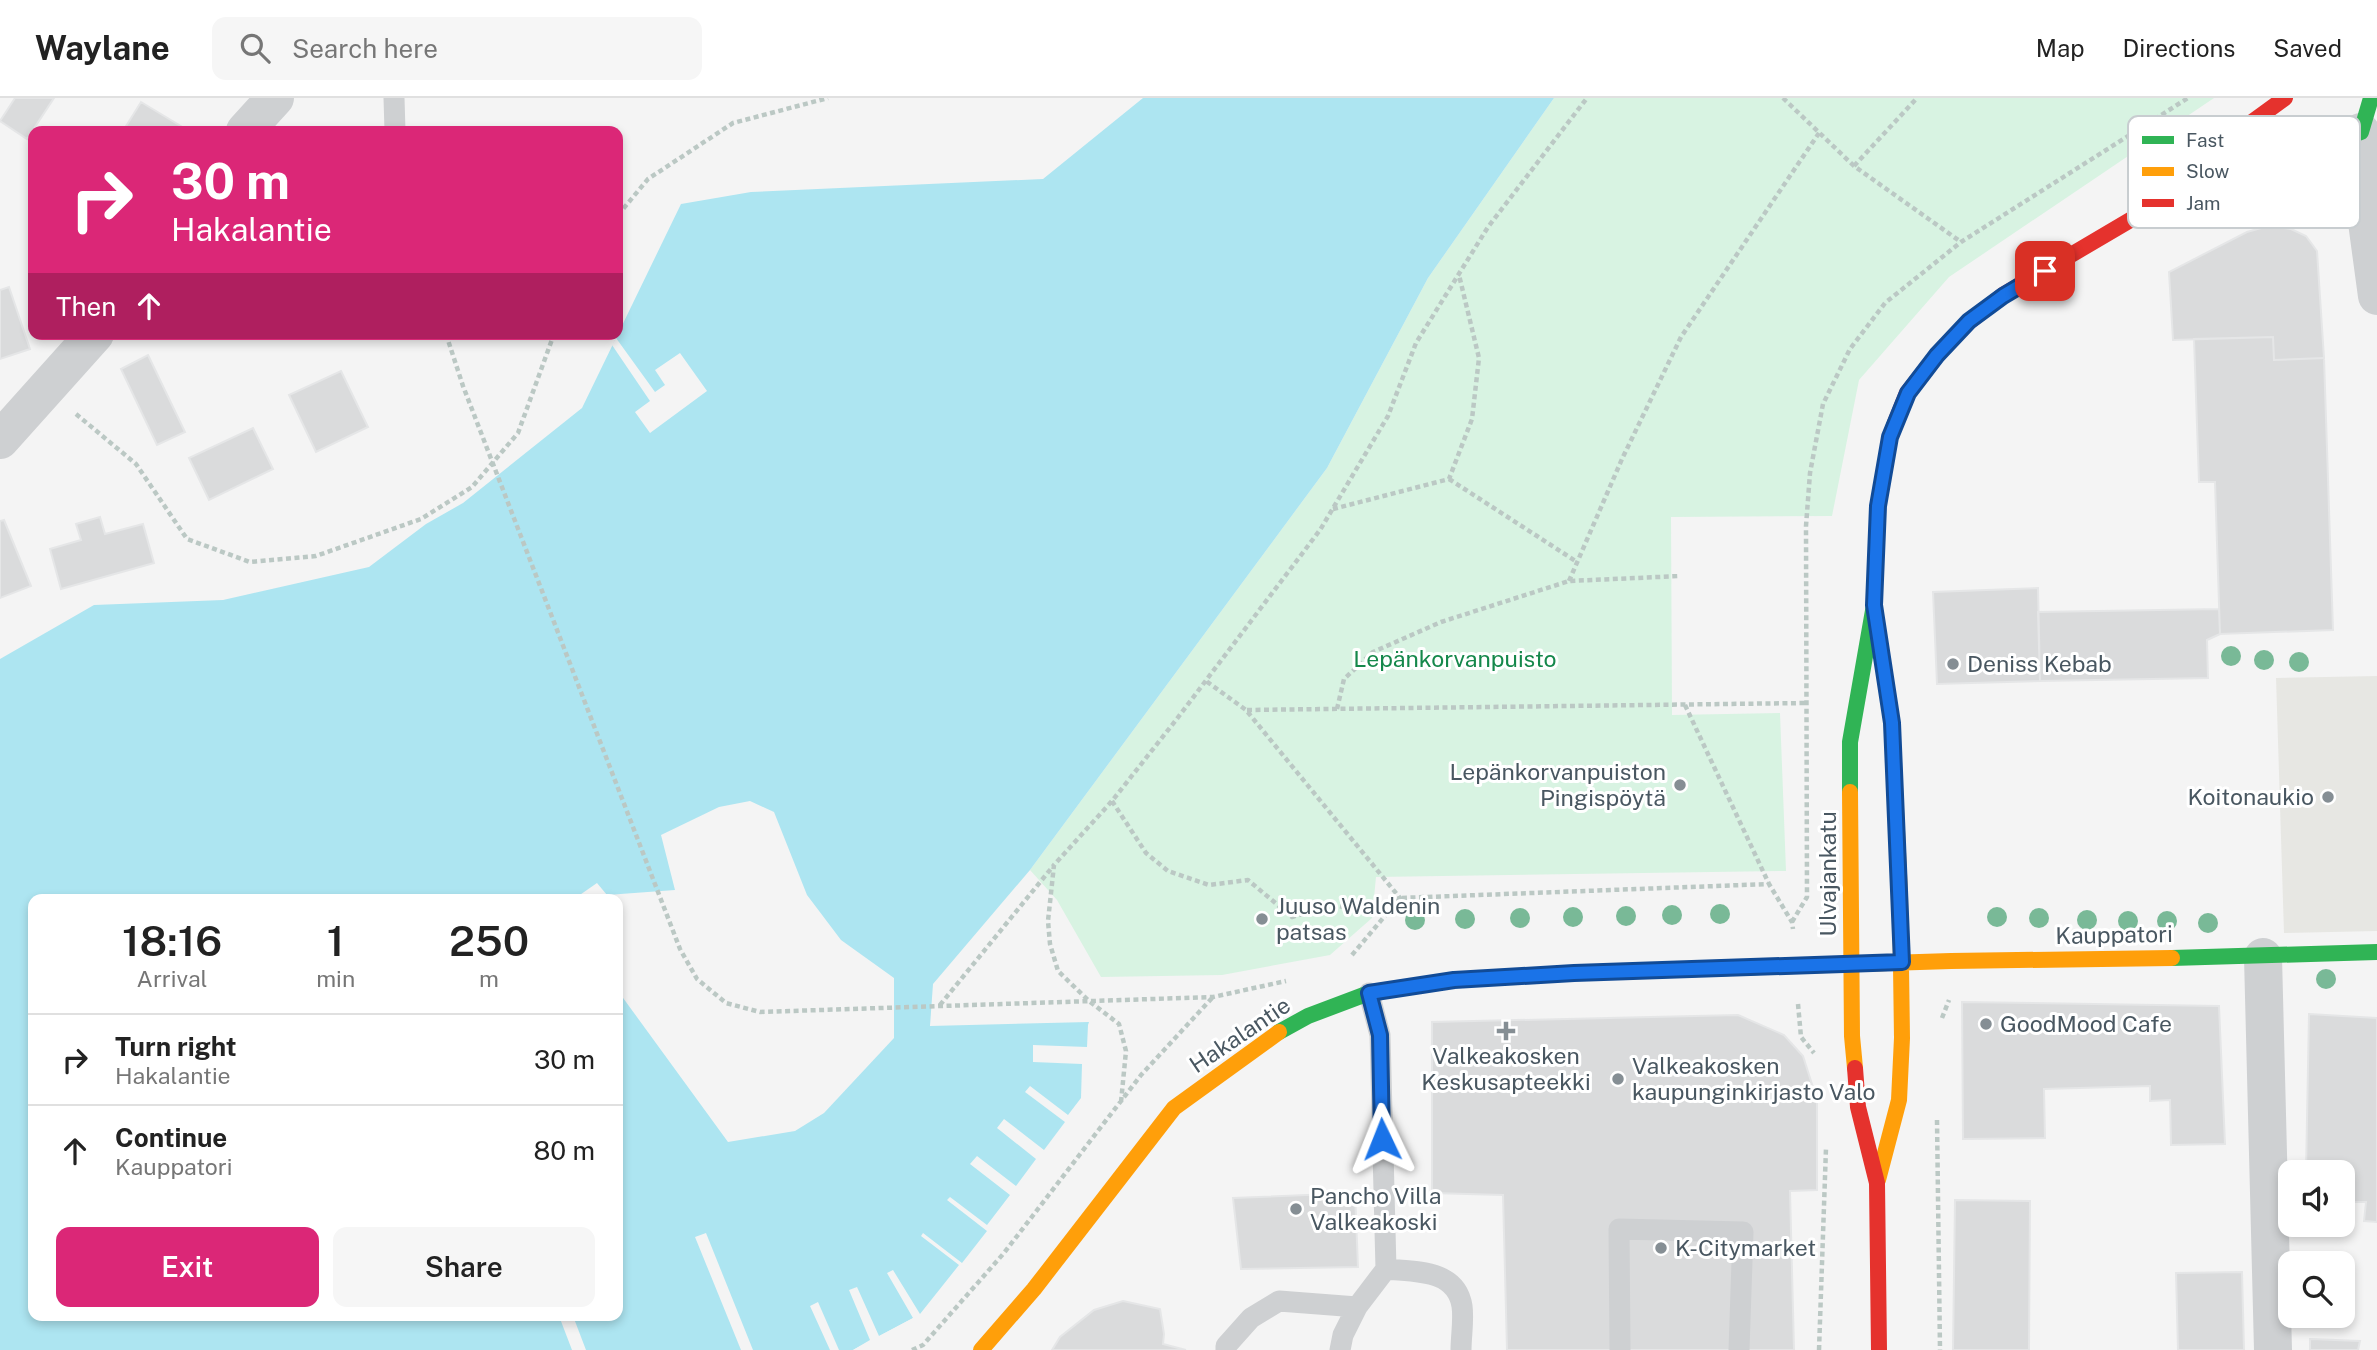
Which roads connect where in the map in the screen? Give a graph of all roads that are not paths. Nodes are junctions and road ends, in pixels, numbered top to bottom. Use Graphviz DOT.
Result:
graph roads {
  1 [pos="275,98"];
  2 [pos="394,98"];
  3 [pos="2285,98"];
  4 [pos="2260,116"];
  5 [pos="2365,121"];
  6 [pos="250,126"];
  7 [pos="394,126"];
  8 [pos="2128,222"];
  9 [pos="2377,296"];
  10 [pos="90,340"];
  11 [pos="0,440"];
  12 [pos="1874,605"];
  13 [pos="2377,952"];
  14 [pos="2263,957"];
  15 [pos="1902,962"];
  16 [pos="1852,964"];
  17 [pos="1369,993"];
  18 [pos="1877,1184"];
  19 [pos="1386,1269"];
  20 [pos="1357,1307"];
  21 [pos="981,1350"];
  22 [pos="1226,1350"];
  23 [pos="1340,1350"];
  24 [pos="1461,1350"];
  25 [pos="1620,1350"];
  26 [pos="1738,1350"];
  27 [pos="1879,1350"];
  28 [pos="2273,1350"];
  1 -- 6 [label="street"];
  2 -- 7 [label="lane"];
  3 -- 4 [label="main road, Ulvajankatu"];
  5 -- 9 [label="street"];
  8 -- 12 [label="main road, Ulvajankatu"];
  10 -- 11 [label="street"];
  12 -- 15 [label="main road, Ulvajankatu"];
  12 -- 16 [label="main road, Ulvajankatu"];
  13 -- 14 [label="main road, Kauppatori"];
  14 -- 15 [label="main road, Kauppatori"];
  14 -- 28 [label="street"];
  15 -- 16 [label="main road, Kauppatori"];
  15 -- 18 [label="main road, Ulvajankatu"];
  16 -- 17 [label="main road, Hakalantie"];
  16 -- 18 [label="main road, Ulvajankatu"];
  17 -- 19 [label="lane"];
  17 -- 21 [label="main road, Hakalantie"];
  18 -- 27 [label="main road, Ulvajankatu"];
  19 -- 20 [label="lane"];
  19 -- 24 [label="lane"];
  20 -- 22 [label="lane"];
  20 -- 23 [label="lane"];
  25 -- 26 [label="lane"];
}
